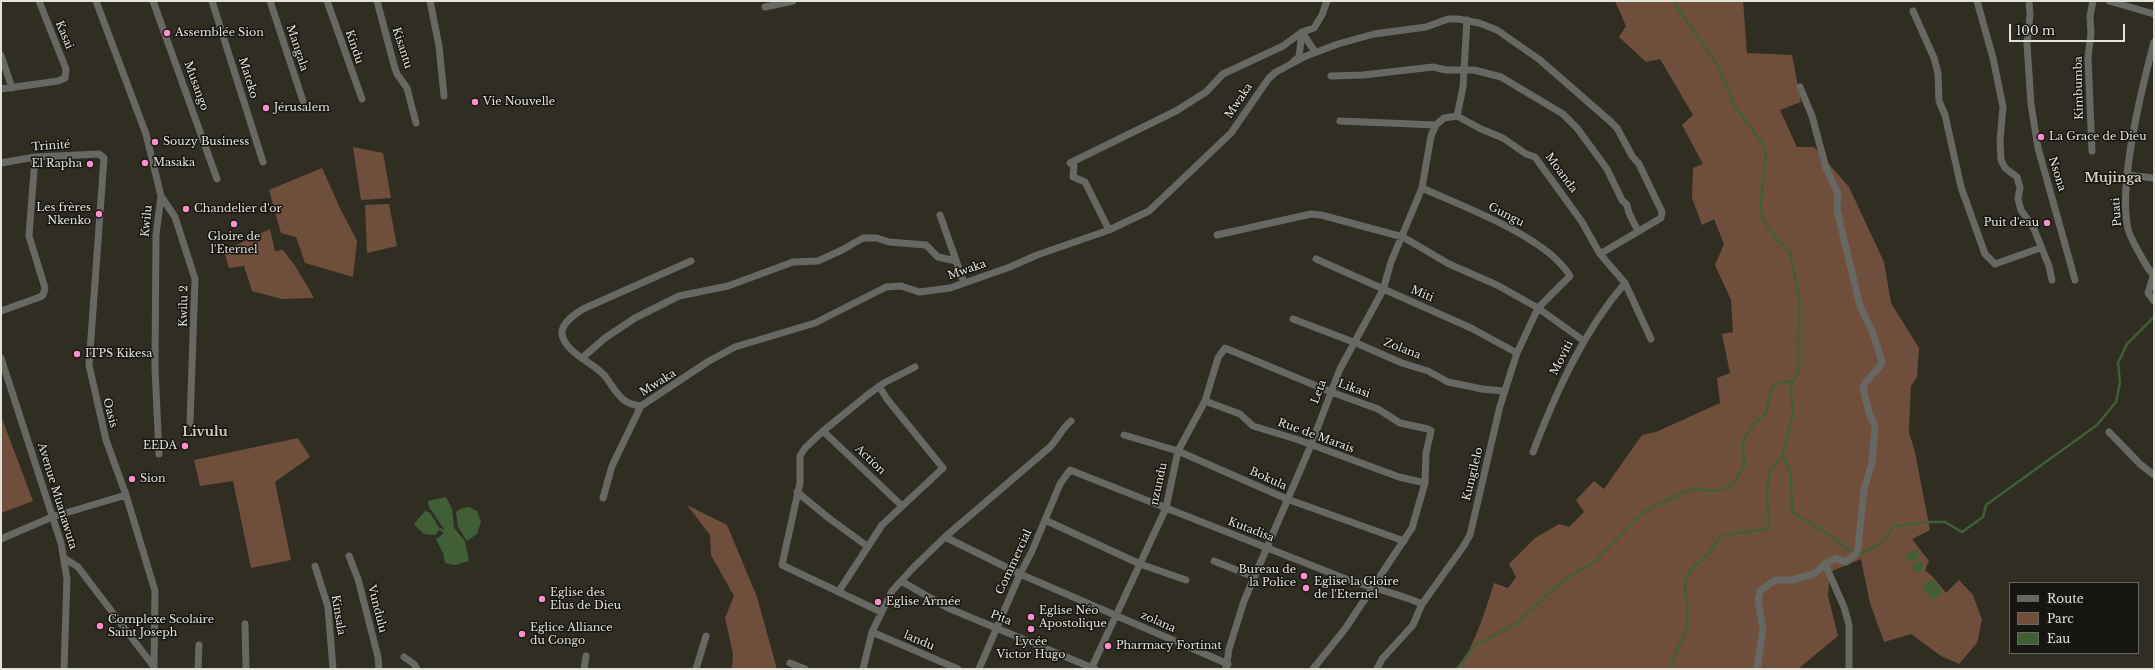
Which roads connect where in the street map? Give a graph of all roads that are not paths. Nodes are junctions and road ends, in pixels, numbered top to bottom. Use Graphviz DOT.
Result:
graph roads {
  1 [pos="39,1"];
  2 [pos="96,1"];
  3 [pos="153,1"];
  4 [pos="212,1"];
  5 [pos="270,1"];
  6 [pos="327,1"];
  7 [pos="377,1"];
  8 [pos="430,1"];
  9 [pos="793,1"];
  10 [pos="1327,1"];
  11 [pos="1977,1"];
  12 [pos="2029,1"];
  13 [pos="2093,1"];
  14 [pos="2109,1"];
  15 [pos="765,7"];
  16 [pos="1913,11"];
  17 [pos="2154,14"];
  18 [pos="1466,20"];
  19 [pos="1302,32"];
  20 [pos="2154,42"];
  21 [pos="1315,52"];
  22 [pos="1,55"];
  23 [pos="1284,69"];
  24 [pos="1462,71"];
  25 [pos="1331,76"];
  26 [pos="1800,87"];
  27 [pos="12,88"];
  28 [pos="1,89"];
  29 [pos="444,96"];
  30 [pos="362,99"];
  31 [pos="304,101"];
  32 [pos="1457,116"];
  33 [pos="1340,120"];
  34 [pos="416,123"];
  35 [pos="1436,125"];
  36 [pos="2092,151"];
  37 [pos="102,155"];
  38 [pos="35,157"];
  39 [pos="262,162"];
  40 [pos="1,164"];
  41 [pos="2128,174"];
  42 [pos="2154,178"];
  43 [pos="217,179"];
  44 [pos="1422,188"];
  45 [pos="161,196"];
  46 [pos="940,215"];
  47 [pos="1109,230"];
  48 [pos="1638,231"];
  49 [pos="1217,235"];
  50 [pos="1403,237"];
  51 [pos="2040,248"];
  52 [pos="1600,254"];
  53 [pos="1316,259"];
  54 [pos="691,261"];
  55 [pos="956,261"];
  56 [pos="2153,270"];
  57 [pos="1570,276"];
  58 [pos="2052,280"];
  59 [pos="2075,280"];
  60 [pos="964,282"];
  61 [pos="1626,283"];
  62 [pos="1383,290"];
  63 [pos="2154,301"];
  64 [pos="1538,308"];
  65 [pos="1,312"];
  66 [pos="1293,319"];
  67 [pos="1651,340"];
  68 [pos="1584,341"];
  69 [pos="1356,343"];
  70 [pos="1225,348"];
  71 [pos="1517,353"];
  72 [pos="1,358"];
  73 [pos="582,358"];
  74 [pos="916,367"];
  75 [pos="879,386"];
  76 [pos="1504,391"];
  77 [pos="1331,392"];
  78 [pos="1205,401"];
  79 [pos="641,406"];
  80 [pos="1071,420"];
  81 [pos="190,423"];
  82 [pos="823,431"];
  83 [pos="2109,432"];
  84 [pos="1124,435"];
  85 [pos="1311,445"];
  86 [pos="1178,451"];
  87 [pos="1533,452"];
  88 [pos="159,454"];
  89 [pos="1074,471"];
  90 [pos="2154,475"];
  91 [pos="1425,483"];
  92 [pos="797,492"];
  93 [pos="126,495"];
  94 [pos="603,498"];
  95 [pos="1287,499"];
  96 [pos="901,506"];
  97 [pos="1166,508"];
  98 [pos="52,517"];
  99 [pos="1045,520"];
  100 [pos="945,537"];
  101 [pos="1,539"];
  102 [pos="1404,541"];
  103 [pos="867,546"];
  104 [pos="1266,548"];
  105 [pos="349,556"];
  106 [pos="64,558"];
  107 [pos="1214,562"];
  108 [pos="1140,564"];
  109 [pos="1825,564"];
  110 [pos="315,566"];
  111 [pos="1020,574"];
  112 [pos="1254,577"];
  113 [pos="1186,580"];
  114 [pos="901,581"];
  115 [pos="1372,589"];
  116 [pos="839,591"];
  117 [pos="1422,604"];
  118 [pos="882,612"];
  119 [pos="1115,615"];
  120 [pos="245,624"];
  121 [pos="997,628"];
  122 [pos="872,632"];
  123 [pos="706,636"];
  124 [pos="199,645"];
  125 [pos="586,656"];
  126 [pos="404,657"];
  127 [pos="790,663"];
  128 [pos="1227,666"];
  129 [pos="154,668"];
  130 [pos="1093,668"];
  131 [pos="64,669"];
  132 [pos="198,669"];
  133 [pos="246,669"];
  134 [pos="333,669"];
  135 [pos="379,669"];
  136 [pos="417,669"];
  137 [pos="584,669"];
  138 [pos="696,669"];
  139 [pos="805,669"];
  140 [pos="862,669"];
  141 [pos="958,669"];
  142 [pos="979,669"];
  143 [pos="1313,669"];
  144 [pos="1378,669"];
  145 [pos="1757,669"];
  146 [pos="1849,669"];
  1 -- 27 [label="street, Kasai"];
  2 -- 45 [label="street, Kwilu"];
  3 -- 43 [label="street, Musango"];
  4 -- 39 [label="street, Mateko"];
  5 -- 31 [label="street, Mangala"];
  6 -- 30 [label="street, Kindu"];
  7 -- 34 [label="street, Kisantu"];
  8 -- 29 [label="street"];
  9 -- 15 [label="street"];
  10 -- 19 [label="street"];
  11 -- 51 [label="street"];
  12 -- 59 [label="street, Nsona"];
  13 -- 36 [label="street, Kimbumba"];
  14 -- 17 [label="street"];
  16 -- 51 [label="street"];
  18 -- 21 [label="street"];
  18 -- 24 [label="street"];
  18 -- 48 [label="street"];
  19 -- 21 [label="street"];
  19 -- 23 [label="street"];
  19 -- 47 [label="street"];
  20 -- 41 [label="street, Puati"];
  21 -- 23 [label="street"];
  22 -- 27 [label="street"];
  23 -- 47 [label="street, Mwaka"];
  24 -- 25 [label="street"];
  24 -- 32 [label="street"];
  24 -- 48 [label="street"];
  26 -- 109 [label="street"];
  27 -- 28 [label="street"];
  32 -- 35 [label="street"];
  32 -- 52 [label="street, Moanda"];
  33 -- 35 [label="street"];
  35 -- 44 [label="street, Leta"];
  37 -- 38 [label="street, Trinité"];
  37 -- 93 [label="street, Oasis"];
  38 -- 40 [label="street, Trinité"];
  38 -- 65 [label="street"];
  41 -- 42 [label="street"];
  41 -- 56 [label="street, Puati"];
  44 -- 50 [label="street, Leta"];
  44 -- 57 [label="street, Gungu"];
  45 -- 81 [label="street, Kwilu 2"];
  45 -- 88 [label="street, Kwilu"];
  46 -- 55 [label="street"];
  47 -- 60 [label="street, Mwaka"];
  48 -- 52 [label="street"];
  49 -- 50 [label="street"];
  50 -- 62 [label="street, Leta"];
  50 -- 64 [label="street"];
  51 -- 58 [label="street"];
  52 -- 61 [label="street, Moanda"];
  53 -- 62 [label="street, Miti"];
  54 -- 73 [label="street"];
  55 -- 60 [label="street"];
  55 -- 73 [label="street"];
  56 -- 63 [label="street, Puati"];
  57 -- 64 [label="street, Kungilelo"];
  60 -- 79 [label="street, Mwaka"];
  61 -- 67 [label="street, Moanda"];
  61 -- 68 [label="street, Moviti"];
  62 -- 69 [label="street, Leta"];
  62 -- 71 [label="street, Miti"];
  64 -- 68 [label="street"];
  64 -- 71 [label="street, Kungilelo"];
  66 -- 69 [label="street, Zolana"];
  68 -- 87 [label="street, Moviti"];
  69 -- 76 [label="street, Zolana"];
  69 -- 77 [label="street, Leta"];
  70 -- 77 [label="street, Likasi"];
  70 -- 78 [label="street, nzundu"];
  71 -- 76 [label="street, Kungilelo"];
  72 -- 98 [label="street, Avenue Muanawuta"];
  73 -- 79 [label="street"];
  74 -- 75 [label="street"];
  75 -- 82 [label="street"];
  75 -- 96 [label="street"];
  76 -- 117 [label="street, Kungilelo"];
  77 -- 85 [label="street, Leta"];
  77 -- 91 [label="street, Likasi"];
  78 -- 85 [label="street, Rue de Marais"];
  78 -- 86 [label="street, nzundu"];
  79 -- 94 [label="street, Mwaka"];
  80 -- 100 [label="street"];
  82 -- 92 [label="street"];
  82 -- 96 [label="street, Action"];
  83 -- 90 [label="street"];
  84 -- 86 [label="street, Bokula"];
  85 -- 91 [label="street, Rue de Marais"];
  85 -- 95 [label="street, Leta"];
  86 -- 95 [label="street, Bokula"];
  86 -- 97 [label="street, nzundu"];
  89 -- 97 [label="street, Kutadisa"];
  89 -- 99 [label="street, Commercial"];
  91 -- 102 [label="street"];
  92 -- 103 [label="street"];
  92 -- 116 [label="street"];
  93 -- 98 [label="street"];
  93 -- 129 [label="street, Oasis"];
  95 -- 102 [label="street, Bokula"];
  95 -- 104 [label="street, Leta"];
  96 -- 103 [label="street"];
  97 -- 104 [label="street, Kutadisa"];
  97 -- 108 [label="street, nzundu"];
  98 -- 101 [label="street"];
  98 -- 106 [label="street, Avenue Muanawuta"];
  99 -- 108 [label="street"];
  99 -- 111 [label="street, Commercial"];
  100 -- 111 [label="street, zolana"];
  100 -- 114 [label="street"];
  102 -- 115 [label="street"];
  103 -- 116 [label="street"];
  104 -- 112 [label="street, Leta"];
  104 -- 115 [label="street, Kutadisa"];
  105 -- 135 [label="street, Vundulu"];
  106 -- 129 [label="street"];
  106 -- 131 [label="street, Avenue Muanawuta"];
  107 -- 112 [label="street"];
  108 -- 113 [label="street"];
  108 -- 119 [label="street, nzundu"];
  109 -- 145 [label="street"];
  109 -- 146 [label="street"];
  110 -- 134 [label="street, Kinsala"];
  111 -- 119 [label="street, zolana"];
  111 -- 121 [label="street, Commercial"];
  112 -- 128 [label="street, Leta"];
  114 -- 118 [label="street"];
  114 -- 121 [label="street, Pita"];
  115 -- 117 [label="street, Kutadisa"];
  115 -- 143 [label="street"];
  116 -- 118 [label="street"];
  117 -- 144 [label="street, Kungilelo"];
  118 -- 122 [label="street"];
  119 -- 128 [label="street, zolana"];
  119 -- 130 [label="street, nzundu"];
  120 -- 133 [label="street"];
  121 -- 130 [label="street, Pita"];
  121 -- 142 [label="street, Commercial"];
  122 -- 140 [label="street"];
  122 -- 141 [label="street, landu"];
  123 -- 138 [label="street"];
  124 -- 132 [label="street"];
  125 -- 137 [label="street"];
  126 -- 136 [label="street"];
  127 -- 139 [label="street"];
}
